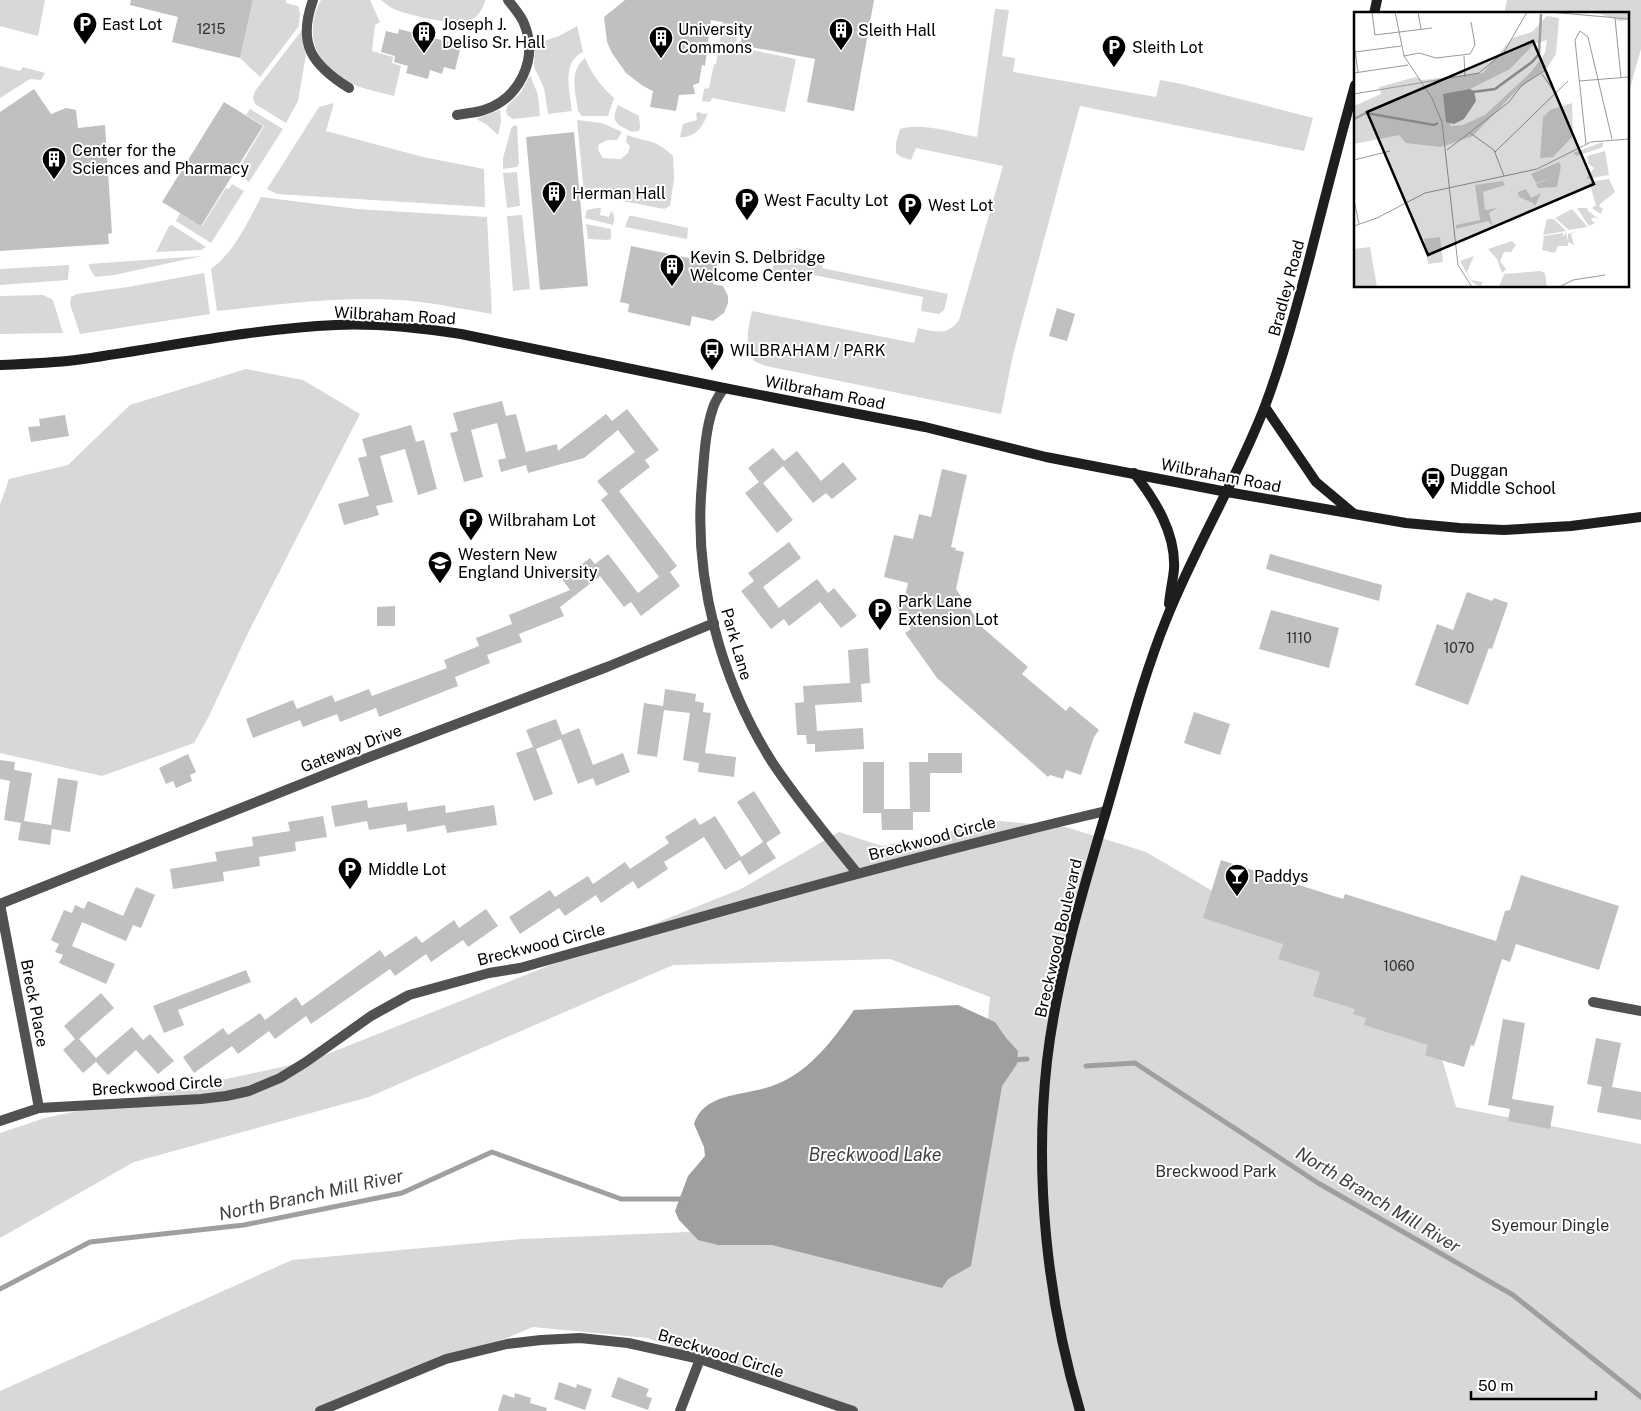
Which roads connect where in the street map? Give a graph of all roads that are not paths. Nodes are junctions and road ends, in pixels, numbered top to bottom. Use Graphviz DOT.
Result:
graph roads {
  1 [pos="313,0"];
  2 [pos="508,0"];
  3 [pos="349,88"];
  4 [pos="1354,89"];
  5 [pos="457,114"];
  6 [pos="0,365"];
  7 [pos="724,388"];
  8 [pos="1264,406"];
  9 [pos="1134,473"];
  10 [pos="1228,492"];
  11 [pos="1354,514"];
  12 [pos="1641,517"];
  13 [pos="1166,618"];
  14 [pos="714,623"];
  15 [pos="1106,811"];
  16 [pos="857,873"];
  17 [pos="0,904"];
  18 [pos="1593,1002"];
  19 [pos="1641,1011"];
  20 [pos="40,1108"];
  21 [pos="0,1121"];
  22 [pos="700,1359"];
  23 [pos="320,1411"];
  24 [pos="680,1411"];
  25 [pos="853,1411"];
  26 [pos="1080,1411"];
  1 -- 3 [label="street"];
  2 -- 5 [label="street"];
  4 -- 8 [label="main road, Bradley Road"];
  6 -- 7 [label="main road, Wilbraham Road"];
  7 -- 9 [label="main road, Wilbraham Road"];
  7 -- 14 [label="street, Park Lane"];
  8 -- 10 [label="main road, Bradley Road"];
  8 -- 11 [label="main road"];
  9 -- 10 [label="main road, Wilbraham Road"];
  9 -- 13 [label="main road"];
  10 -- 11 [label="main road, Wilbraham Road"];
  10 -- 13 [label="main road, Breckwood Boulevard"];
  11 -- 12 [label="main road, Wilbraham Road"];
  13 -- 15 [label="main road, Breckwood Boulevard"];
  14 -- 16 [label="street, Park Lane"];
  14 -- 17 [label="street, Gateway Drive"];
  15 -- 16 [label="street, Breckwood Circle"];
  15 -- 26 [label="main road, Breckwood Boulevard"];
  16 -- 20 [label="street, Breckwood Circle"];
  17 -- 20 [label="street, Breck Place"];
  18 -- 19 [label="street"];
  20 -- 21 [label="street, Breckwood Circle"];
  22 -- 23 [label="street, Breckwood Circle"];
  22 -- 24 [label="street"];
  22 -- 25 [label="street, Breckwood Circle"];
}
